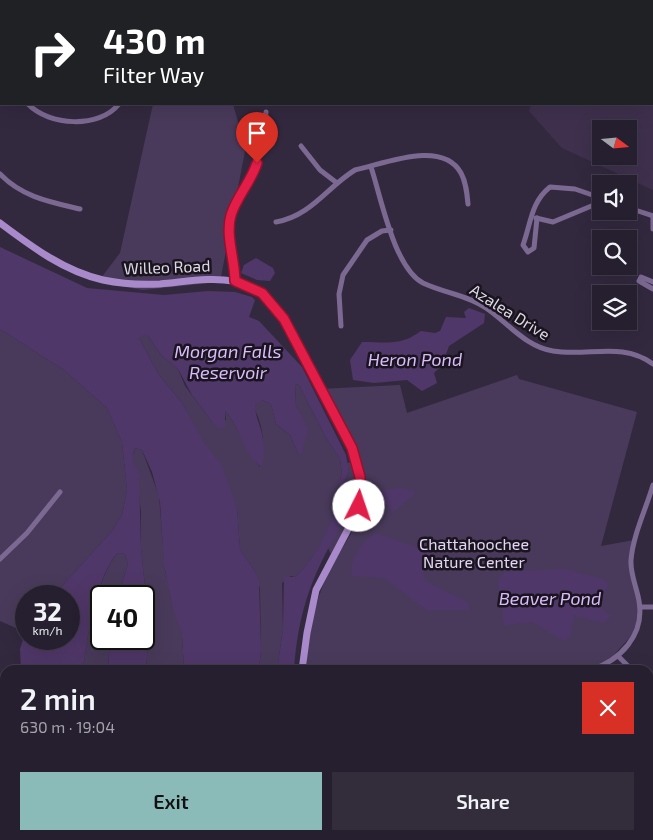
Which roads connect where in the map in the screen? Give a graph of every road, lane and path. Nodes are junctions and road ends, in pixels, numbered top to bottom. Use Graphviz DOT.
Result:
graph roads {
  1 [pos="0,20"];
  2 [pos="0,32"];
  3 [pos="29,105"];
  4 [pos="118,105"];
  5 [pos="266,112"];
  6 [pos="302,146"];
  7 [pos="371,167"];
  8 [pos="0,174"];
  9 [pos="337,184"];
  10 [pos="592,196"];
  11 [pos="468,204"];
  12 [pos="592,204"];
  13 [pos="80,208"];
  14 [pos="637,211"];
  15 [pos="653,216"];
  16 [pos="535,218"];
  17 [pos="276,222"];
  18 [pos="0,223"];
  19 [pos="653,229"];
  20 [pos="391,230"];
  21 [pos="235,281"];
  22 [pos="653,282"];
  23 [pos="653,289"];
  24 [pos="341,326"];
  25 [pos="653,364"];
  26 [pos="653,485"];
  27 [pos="60,492"];
  28 [pos="0,559"];
  29 [pos="640,607"];
  30 [pos="653,607"];
  31 [pos="618,656"];
  32 [pos="303,665"];
  33 [pos="604,665"];
  34 [pos="627,665"];
  1 -- 2 [label="street"];
  3 -- 4 [label="street"];
  5 -- 21 [label="street"];
  6 -- 9 [label="street"];
  7 -- 9 [label="street"];
  7 -- 11 [label="street"];
  7 -- 20 [label="street, Azalea Drive"];
  8 -- 13 [label="street"];
  9 -- 17 [label="street"];
  10 -- 16 [label="street"];
  12 -- 16 [label="street"];
  14 -- 15 [label="street"];
  15 -- 19 [label="street"];
  16 -- 16 [label="street"];
  18 -- 21 [label="street, Willeo Road"];
  20 -- 24 [label="street"];
  20 -- 25 [label="street, Azalea Drive"];
  21 -- 32 [label="street, Willeo Road"];
  22 -- 23 [label="street"];
  26 -- 29 [label="street"];
  27 -- 28 [label="street"];
  29 -- 30 [label="street"];
  29 -- 31 [label="street"];
  31 -- 33 [label="street"];
  31 -- 34 [label="street"];
}
